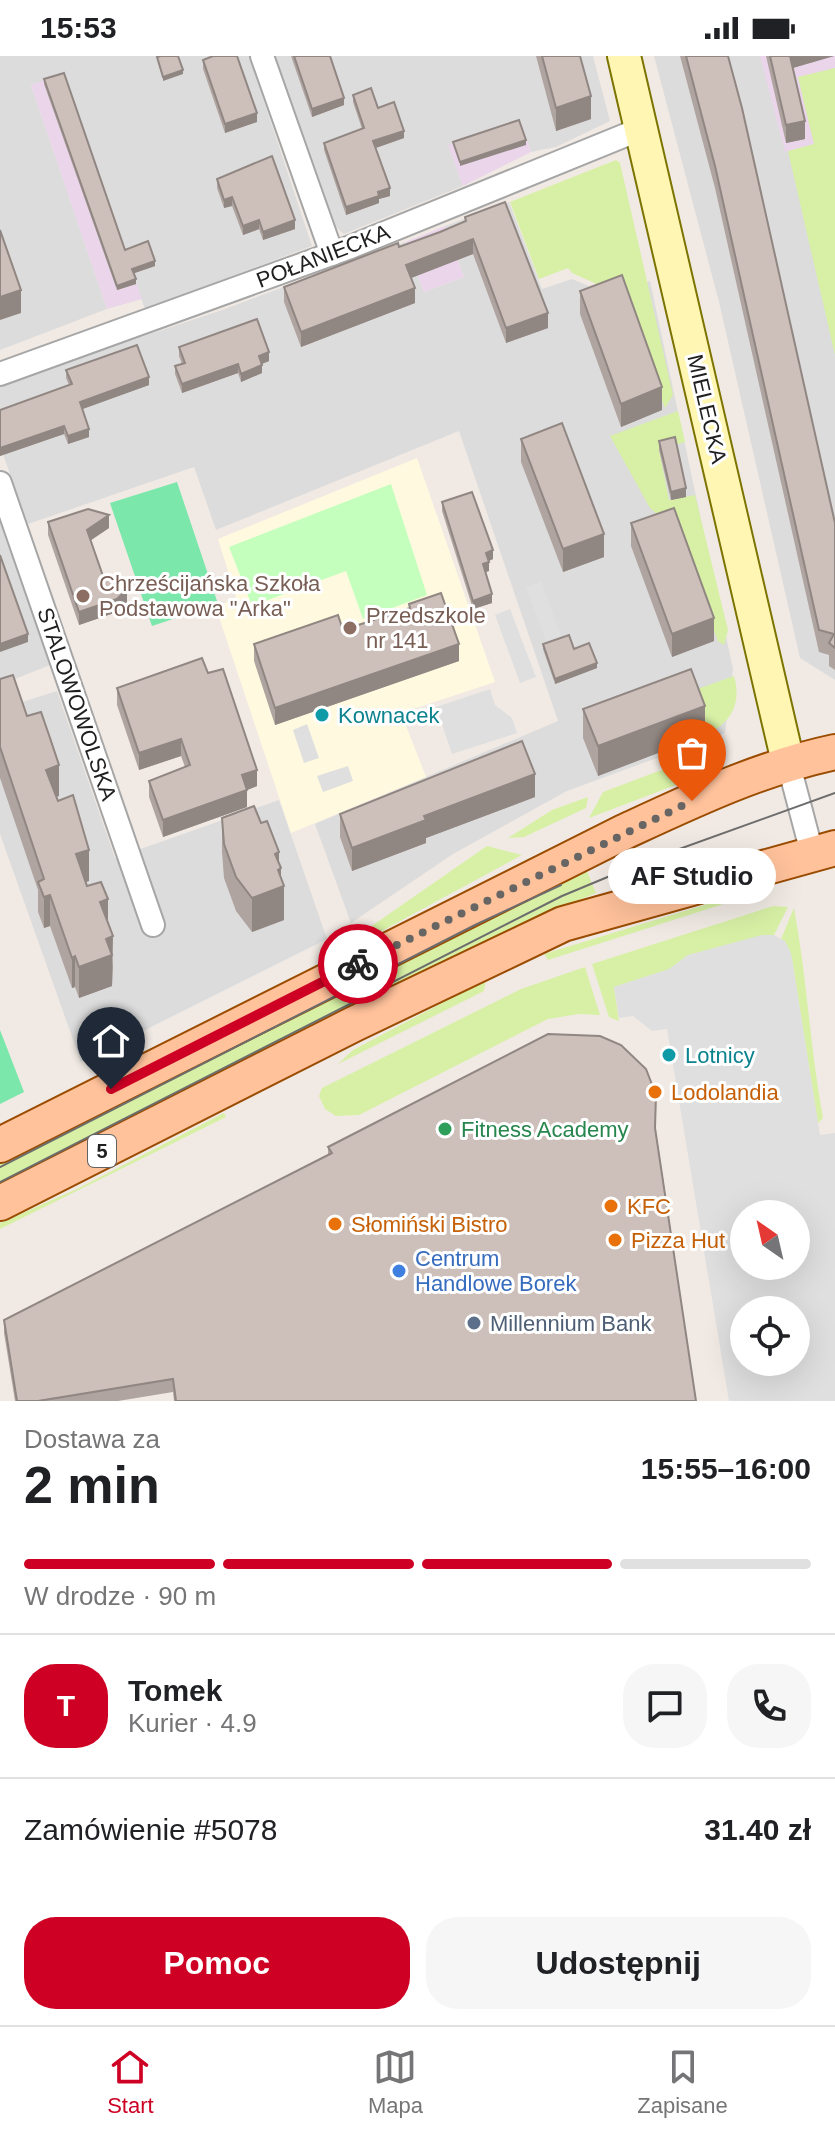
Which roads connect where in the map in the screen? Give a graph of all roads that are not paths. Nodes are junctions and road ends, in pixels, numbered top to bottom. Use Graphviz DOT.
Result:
graph roads {
  1 [pos="262,56"];
  2 [pos="624,56"];
  3 [pos="643,128"];
  4 [pos="332,254"];
  5 [pos="0,374"];
  6 [pos="0,483"];
  7 [pos="835,752"];
  8 [pos="788,762"];
  9 [pos="824,850"];
  10 [pos="153,925"];
  11 [pos="0,1145"];
  12 [pos="0,1203"];
  1 -- 4 [label="street"];
  2 -- 3 [label="street, MIELECKA"];
  3 -- 4 [label="street, POŁANIECKA"];
  3 -- 8 [label="street, MIELECKA"];
  4 -- 5 [label="street, POŁANIECKA"];
  6 -- 10 [label="street, STALOWOWOLSKA"];
  7 -- 8 [label="main road, 5"];
  8 -- 9 [label="street"];
  8 -- 11 [label="main road, 5"];
  9 -- 12 [label="main road, 5"];
}
